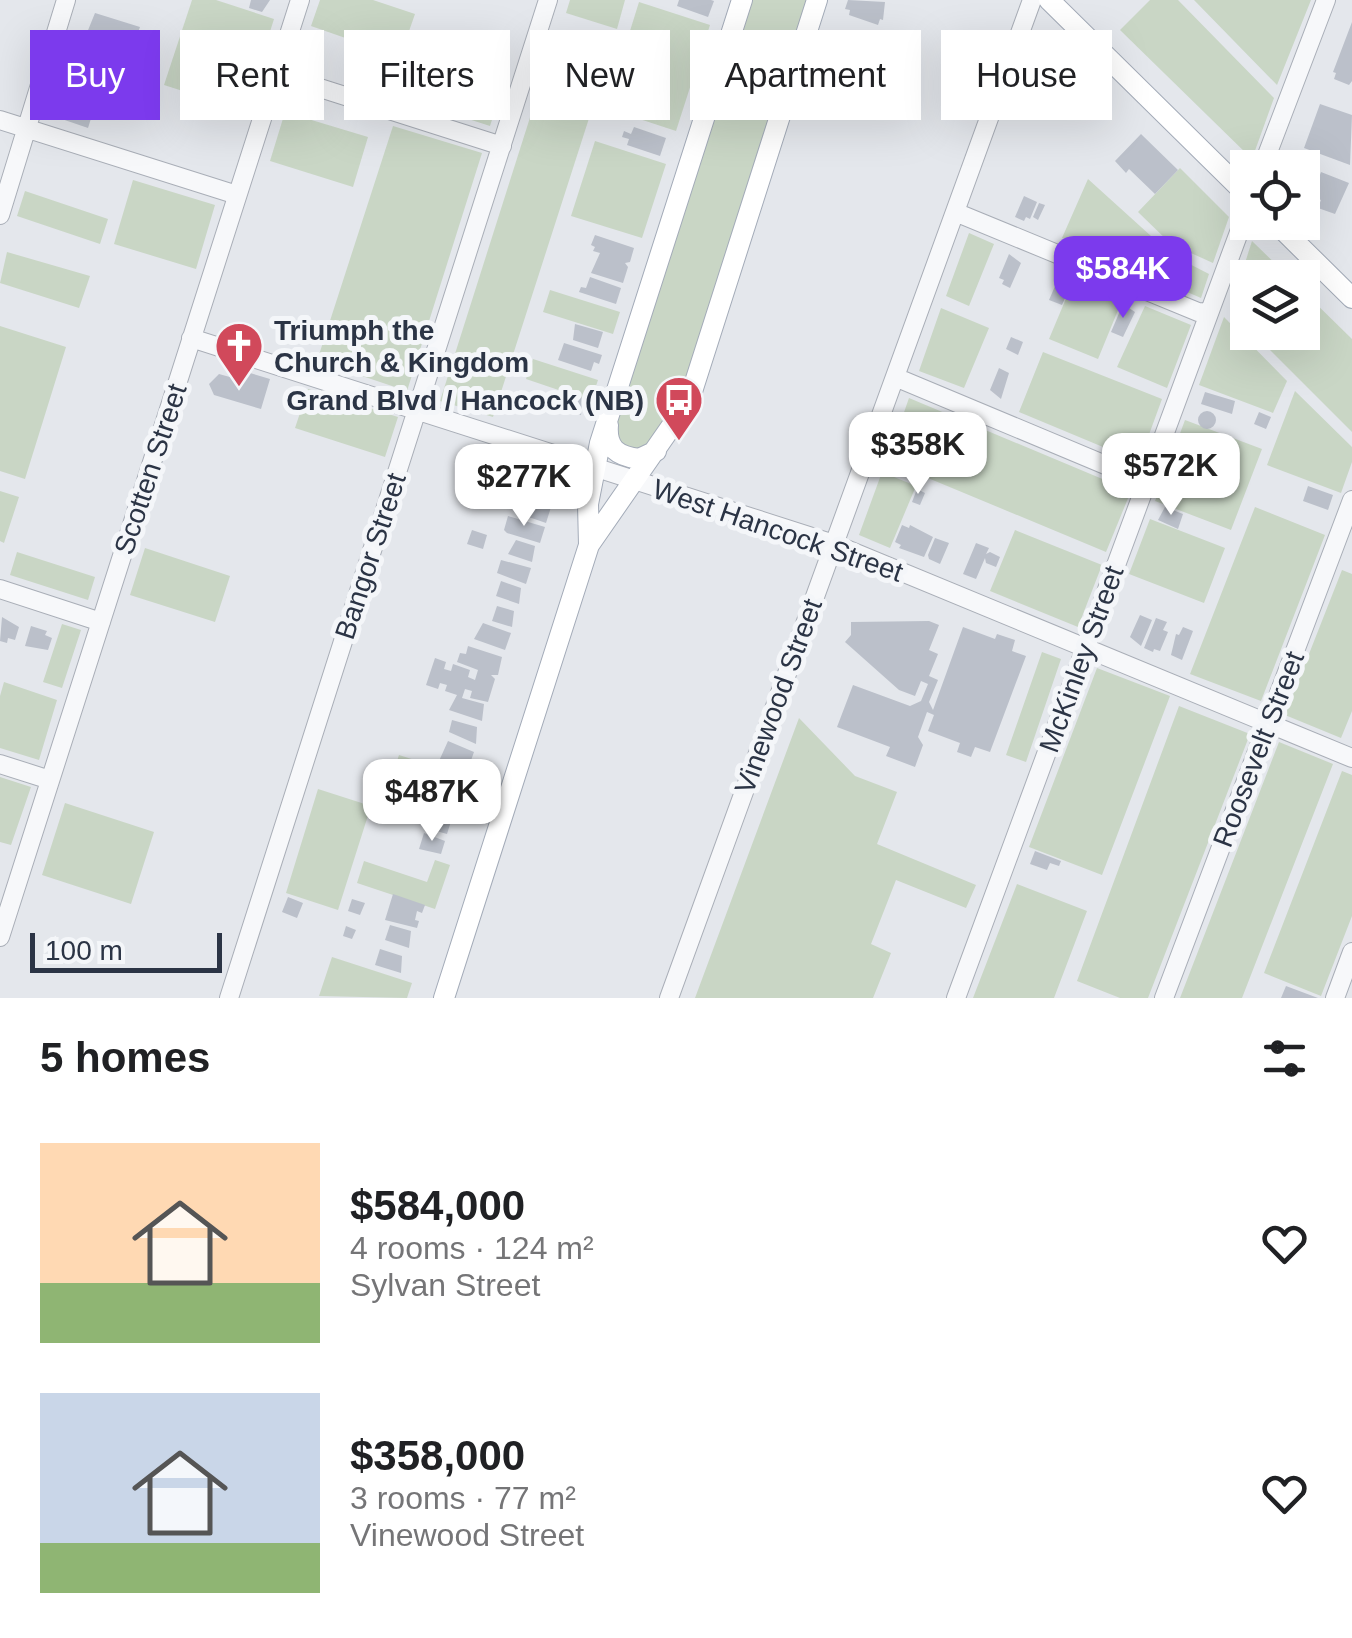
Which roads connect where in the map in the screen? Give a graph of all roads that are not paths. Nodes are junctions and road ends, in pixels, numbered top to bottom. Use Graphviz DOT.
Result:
graph roads {
  1 [pos="66,0"];
  2 [pos="300,0"];
  3 [pos="548,0"];
  4 [pos="742,0"];
  5 [pos="817,0"];
  6 [pos="1032,0"];
  7 [pos="1049,0"];
  8 [pos="1326,0"];
  9 [pos="290,30"];
  10 [pos="324,89"];
  11 [pos="0,120"];
  12 [pos="261,120"];
  13 [pos="27,128"];
  14 [pos="502,146"];
  15 [pos="1269,150"];
  16 [pos="1230,178"];
  17 [pos="237,195"];
  18 [pos="955,212"];
  19 [pos="0,215"];
  20 [pos="1236,240"];
  21 [pos="1293,240"];
  22 [pos="1352,298"];
  23 [pos="1209,313"];
  24 [pos="192,338"];
  25 [pos="895,377"];
  26 [pos="417,410"];
  27 [pos="608,418"];
  28 [pos="656,451"];
  29 [pos="596,468"];
  30 [pos="635,480"];
  31 [pos="1146,482"];
  32 [pos="1352,500"];
  33 [pos="834,544"];
  34 [pos="589,545"];
  35 [pos="0,589"];
  36 [pos="101,622"];
  37 [pos="1086,646"];
  38 [pos="1268,722"];
  39 [pos="1352,758"];
  40 [pos="0,764"];
  41 [pos="50,780"];
  42 [pos="0,936"];
  43 [pos="1352,952"];
  44 [pos="230,998"];
  45 [pos="444,998"];
  46 [pos="669,998"];
  47 [pos="956,998"];
  48 [pos="1164,998"];
  49 [pos="1335,998"];
  1 -- 13 [label="street"];
  2 -- 9 [label="street, Scotten Street"];
  3 -- 14 [label="street, Bangor Street"];
  4 -- 27 [label="main road"];
  5 -- 28 [label="main road"];
  6 -- 18 [label="street, Vinewood Street"];
  7 -- 16 [label="main road"];
  8 -- 15 [label="street"];
  10 -- 14 [label="street"];
  11 -- 13 [label="street"];
  12 -- 17 [label="street, Scotten Street"];
  13 -- 17 [label="street"];
  13 -- 19 [label="street"];
  14 -- 26 [label="street, Bangor Street"];
  17 -- 24 [label="street, Scotten Street"];
  18 -- 23 [label="street"];
  18 -- 25 [label="street, Vinewood Street"];
  20 -- 23 [label="street, McKinley Street"];
  21 -- 22 [label="main road"];
  23 -- 31 [label="street, McKinley Street"];
  24 -- 26 [label="street, West Hancock Street"];
  24 -- 36 [label="street, Scotten Street"];
  25 -- 31 [label="street"];
  25 -- 33 [label="street, Vinewood Street"];
  26 -- 29 [label="street, West Hancock Street"];
  26 -- 44 [label="street, Bangor Street"];
  27 -- 28 [label="main road"];
  27 -- 29 [label="main road"];
  28 -- 30 [label="main road"];
  29 -- 30 [label="street, West Hancock Street"];
  29 -- 34 [label="main road"];
  30 -- 33 [label="street, West Hancock Street"];
  30 -- 34 [label="main road"];
  31 -- 37 [label="street, McKinley Street"];
  32 -- 38 [label="street, Roosevelt Street"];
  33 -- 37 [label="street, West Hancock Street"];
  33 -- 46 [label="street, Vinewood Street"];
  34 -- 45 [label="main road"];
  35 -- 36 [label="street"];
  36 -- 41 [label="street, Scotten Street"];
  37 -- 38 [label="street, West Hancock Street"];
  37 -- 47 [label="street, McKinley Street"];
  38 -- 39 [label="street, West Hancock Street"];
  38 -- 48 [label="street, Roosevelt Street"];
  40 -- 41 [label="street"];
  41 -- 42 [label="street, Scotten Street"];
  43 -- 49 [label="street"];
}
